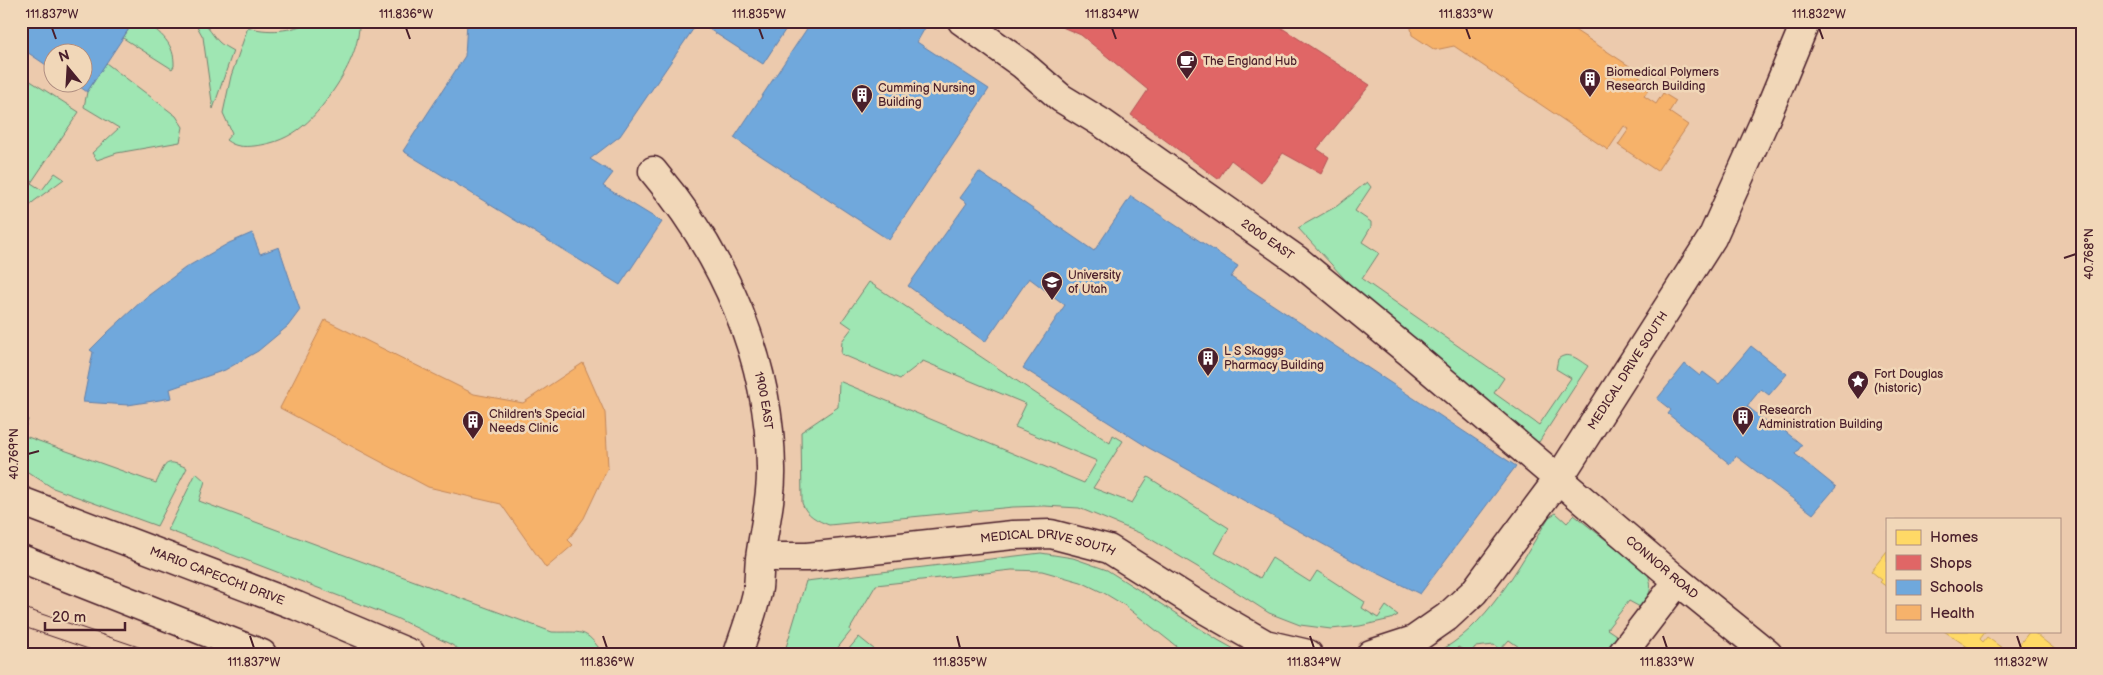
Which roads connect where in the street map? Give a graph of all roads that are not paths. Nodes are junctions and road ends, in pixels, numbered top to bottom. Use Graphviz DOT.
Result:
graph roads {
  1 [pos="962,21"];
  2 [pos="1806,21"];
  3 [pos="653,171"];
  4 [pos="1559,478"];
  5 [pos="21,501"];
  6 [pos="760,557"];
  7 [pos="21,559"];
  8 [pos="1678,581"];
  9 [pos="262,654"];
  10 [pos="411,654"];
  11 [pos="738,654"];
  12 [pos="1308,654"];
  13 [pos="1371,654"];
  14 [pos="1622,654"];
  15 [pos="1768,654"];
  1 -- 4 [label="street, 2000 EAST"];
  2 -- 4 [label="street, MEDICAL DRIVE SOUTH"];
  3 -- 6 [label="street, 1900 EAST"];
  4 -- 8 [label="street, CONNOR ROAD"];
  4 -- 13 [label="street, MEDICAL DRIVE SOUTH"];
  5 -- 10 [label="street, MARIO CAPECCHI DRIVE"];
  6 -- 11 [label="street, 1900 EAST"];
  6 -- 12 [label="street, MEDICAL DRIVE SOUTH"];
  7 -- 9 [label="street"];
  8 -- 14 [label="street"];
  8 -- 15 [label="street, CONNOR ROAD"];
}
